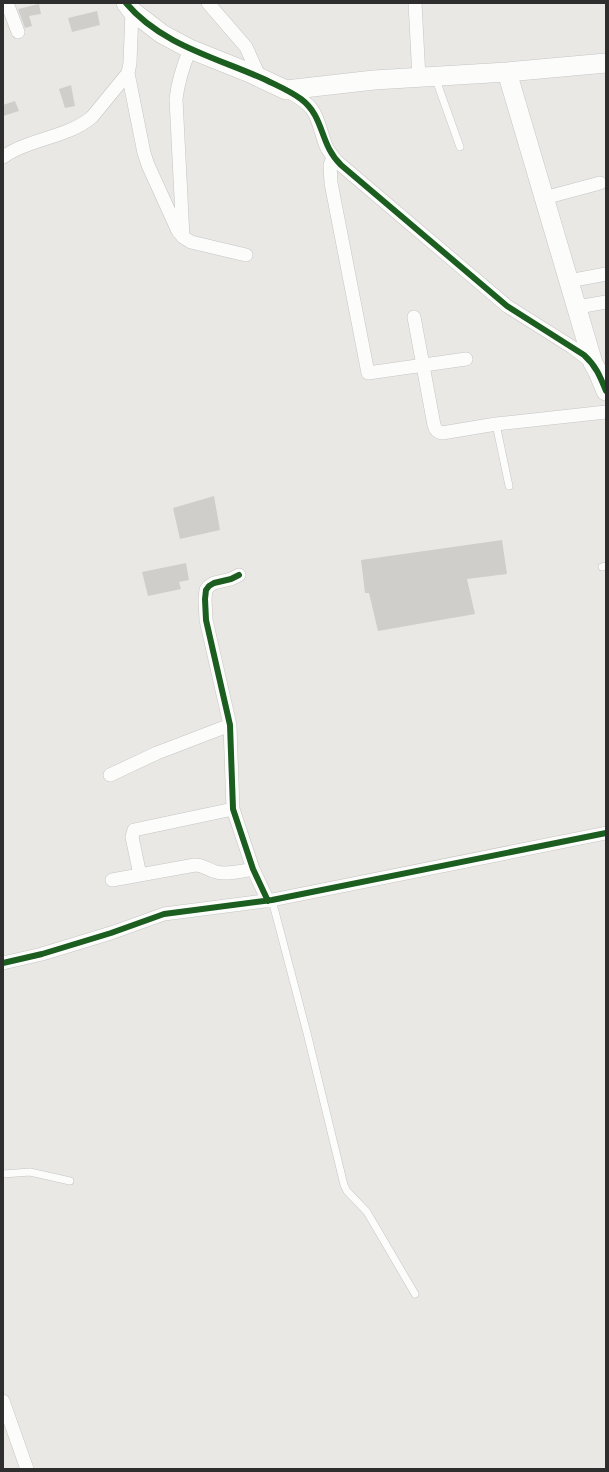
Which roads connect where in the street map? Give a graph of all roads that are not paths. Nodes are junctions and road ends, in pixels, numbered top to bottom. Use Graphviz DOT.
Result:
graph roads {
  1 [pos="7,3"];
  2 [pos="208,3"];
  3 [pos="415,3"];
  4 [pos="129,7"];
  5 [pos="18,32"];
  6 [pos="190,49"];
  7 [pos="606,63"];
  8 [pos="507,72"];
  9 [pos="128,73"];
  10 [pos="260,78"];
  11 [pos="427,78"];
  12 [pos="286,90"];
  13 [pos="460,147"];
  14 [pos="3,157"];
  15 [pos="333,158"];
  16 [pos="600,183"];
  17 [pos="544,198"];
  18 [pos="183,237"];
  19 [pos="246,255"];
  20 [pos="606,274"];
  21 [pos="569,281"];
  22 [pos="606,302"];
  23 [pos="578,307"];
  24 [pos="414,317"];
  25 [pos="466,359"];
  26 [pos="593,363"];
  27 [pos="424,365"];
  28 [pos="606,391"];
  29 [pos="606,412"];
  30 [pos="496,424"];
  31 [pos="509,486"];
  32 [pos="239,575"];
  33 [pos="230,725"];
  34 [pos="110,775"];
  35 [pos="233,809"];
  36 [pos="606,833"];
  37 [pos="254,869"];
  38 [pos="140,875"];
  39 [pos="112,880"];
  40 [pos="270,900"];
  41 [pos="3,963"];
  42 [pos="3,1174"];
  43 [pos="70,1181"];
  44 [pos="415,1294"];
  45 [pos="3,1401"];
  46 [pos="27,1469"];
  1 -- 5 [label="street"];
  2 -- 10 [label="street"];
  3 -- 11 [label="street"];
  4 -- 6 [label="street"];
  4 -- 9 [label="street"];
  6 -- 10 [label="street"];
  6 -- 18 [label="street"];
  7 -- 8 [label="street"];
  8 -- 11 [label="street"];
  8 -- 17 [label="street"];
  9 -- 14 [label="street"];
  9 -- 18 [label="street"];
  10 -- 12 [label="street"];
  11 -- 12 [label="street"];
  11 -- 13 [label="lane"];
  12 -- 15 [label="street"];
  15 -- 26 [label="street"];
  15 -- 27 [label="street"];
  16 -- 17 [label="street"];
  17 -- 21 [label="street"];
  18 -- 19 [label="street"];
  20 -- 21 [label="street"];
  21 -- 23 [label="street"];
  22 -- 23 [label="street"];
  23 -- 26 [label="street"];
  24 -- 27 [label="street"];
  25 -- 27 [label="street"];
  26 -- 28 [label="street"];
  27 -- 30 [label="street"];
  29 -- 30 [label="street"];
  30 -- 31 [label="lane"];
  32 -- 33 [label="street"];
  33 -- 34 [label="street"];
  33 -- 35 [label="street"];
  35 -- 37 [label="street"];
  35 -- 38 [label="street"];
  36 -- 40 [label="street"];
  37 -- 38 [label="street"];
  37 -- 40 [label="street"];
  38 -- 39 [label="street"];
  40 -- 41 [label="street"];
  40 -- 44 [label="lane"];
  42 -- 43 [label="lane"];
  45 -- 46 [label="street"];
}
